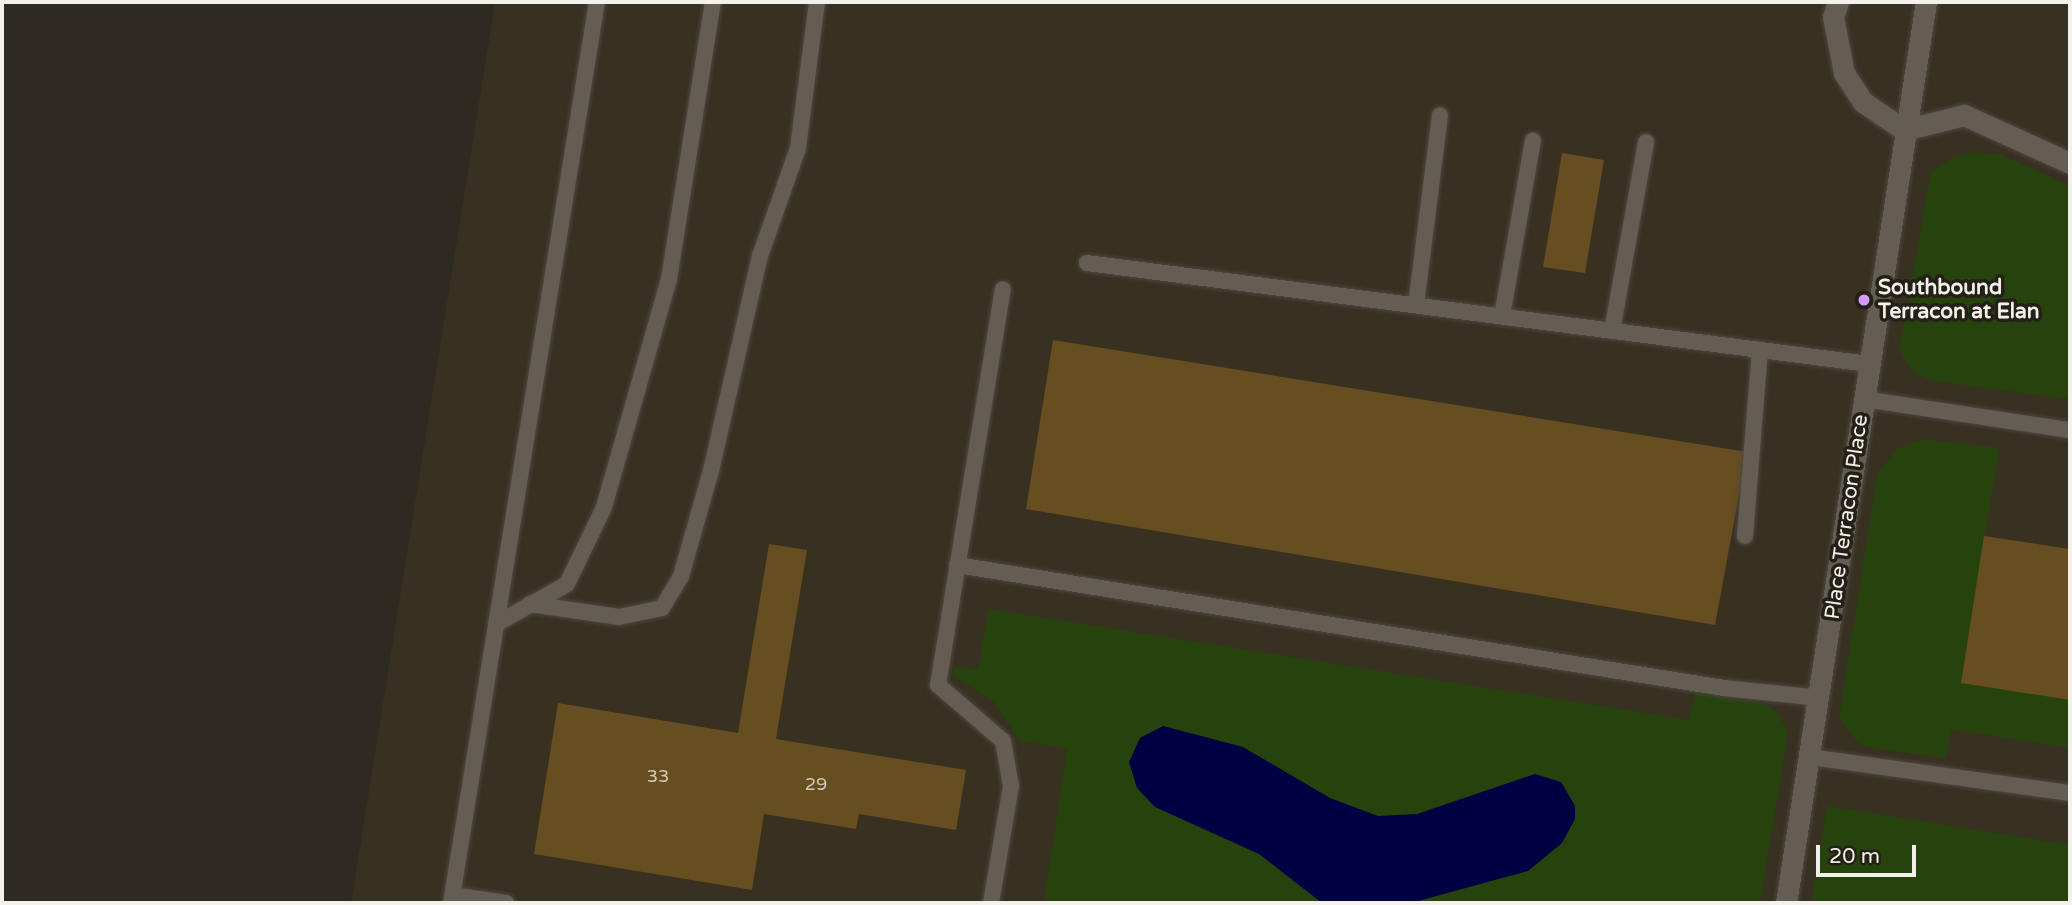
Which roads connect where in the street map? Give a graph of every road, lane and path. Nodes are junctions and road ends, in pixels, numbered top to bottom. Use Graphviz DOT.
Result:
graph roads {
  1 [pos="597,2"];
  2 [pos="713,2"];
  3 [pos="817,2"];
  4 [pos="1838,2"];
  5 [pos="1926,2"];
  6 [pos="1440,116"];
  7 [pos="1904,130"];
  8 [pos="1533,141"];
  9 [pos="1646,142"];
  10 [pos="2070,163"];
  11 [pos="1087,263"];
  12 [pos="1003,289"];
  13 [pos="1416,305"];
  14 [pos="1502,316"];
  15 [pos="1612,331"];
  16 [pos="1760,350"];
  17 [pos="1870,363"];
  18 [pos="1864,399"];
  19 [pos="2070,430"];
  20 [pos="1745,536"];
  21 [pos="957,565"];
  22 [pos="530,604"];
  23 [pos="496,624"];
  24 [pos="1820,698"];
  25 [pos="1810,757"];
  26 [pos="2070,793"];
  27 [pos="452,899"];
  28 [pos="506,903"];
  29 [pos="991,903"];
  30 [pos="1786,903"];
  1 -- 23 [label="lane"];
  2 -- 22 [label="lane"];
  3 -- 22 [label="lane"];
  4 -- 7 [label="street"];
  5 -- 7 [label="street, Place Terracon Place"];
  6 -- 13 [label="lane"];
  7 -- 10 [label="street"];
  7 -- 17 [label="street, Place Terracon Place"];
  8 -- 14 [label="lane"];
  9 -- 15 [label="lane"];
  11 -- 13 [label="lane"];
  12 -- 21 [label="lane"];
  13 -- 14 [label="lane"];
  14 -- 15 [label="lane"];
  15 -- 16 [label="lane"];
  16 -- 17 [label="lane"];
  16 -- 20 [label="lane"];
  17 -- 18 [label="street, Place Terracon Place"];
  18 -- 19 [label="lane"];
  18 -- 24 [label="street, Place Terracon Place"];
  21 -- 24 [label="lane"];
  21 -- 29 [label="lane"];
  22 -- 23 [label="lane"];
  23 -- 27 [label="lane"];
  24 -- 25 [label="street, Place Terracon Place"];
  25 -- 26 [label="lane"];
  25 -- 30 [label="street, Place Terracon Place"];
  27 -- 28 [label="lane"];
}
